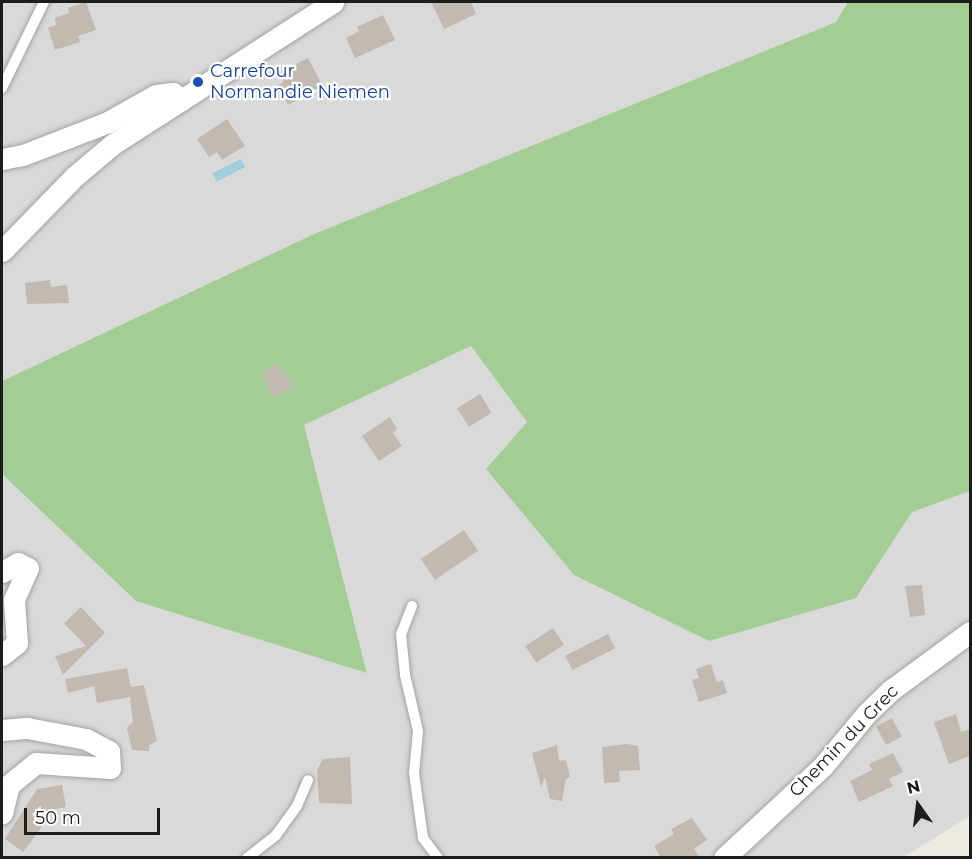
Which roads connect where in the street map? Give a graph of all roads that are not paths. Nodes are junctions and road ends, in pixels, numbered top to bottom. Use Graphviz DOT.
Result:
graph roads {
  1 [pos="44,2"];
  2 [pos="333,2"];
  3 [pos="2,87"];
  4 [pos="181,101"];
  5 [pos="2,159"];
  6 [pos="2,250"];
  7 [pos="2,572"];
  8 [pos="412,606"];
  9 [pos="970,632"];
  10 [pos="2,655"];
  11 [pos="2,730"];
  12 [pos="308,780"];
  13 [pos="2,813"];
  14 [pos="247,858"];
  15 [pos="438,858"];
  16 [pos="724,858"];
  1 -- 3 [label="lane"];
  2 -- 4 [label="street"];
  4 -- 5 [label="street"];
  4 -- 6 [label="street"];
  7 -- 10 [label="street"];
  8 -- 15 [label="lane"];
  9 -- 16 [label="street, Chemin du Grec"];
  11 -- 13 [label="street"];
  12 -- 14 [label="lane"];
}
